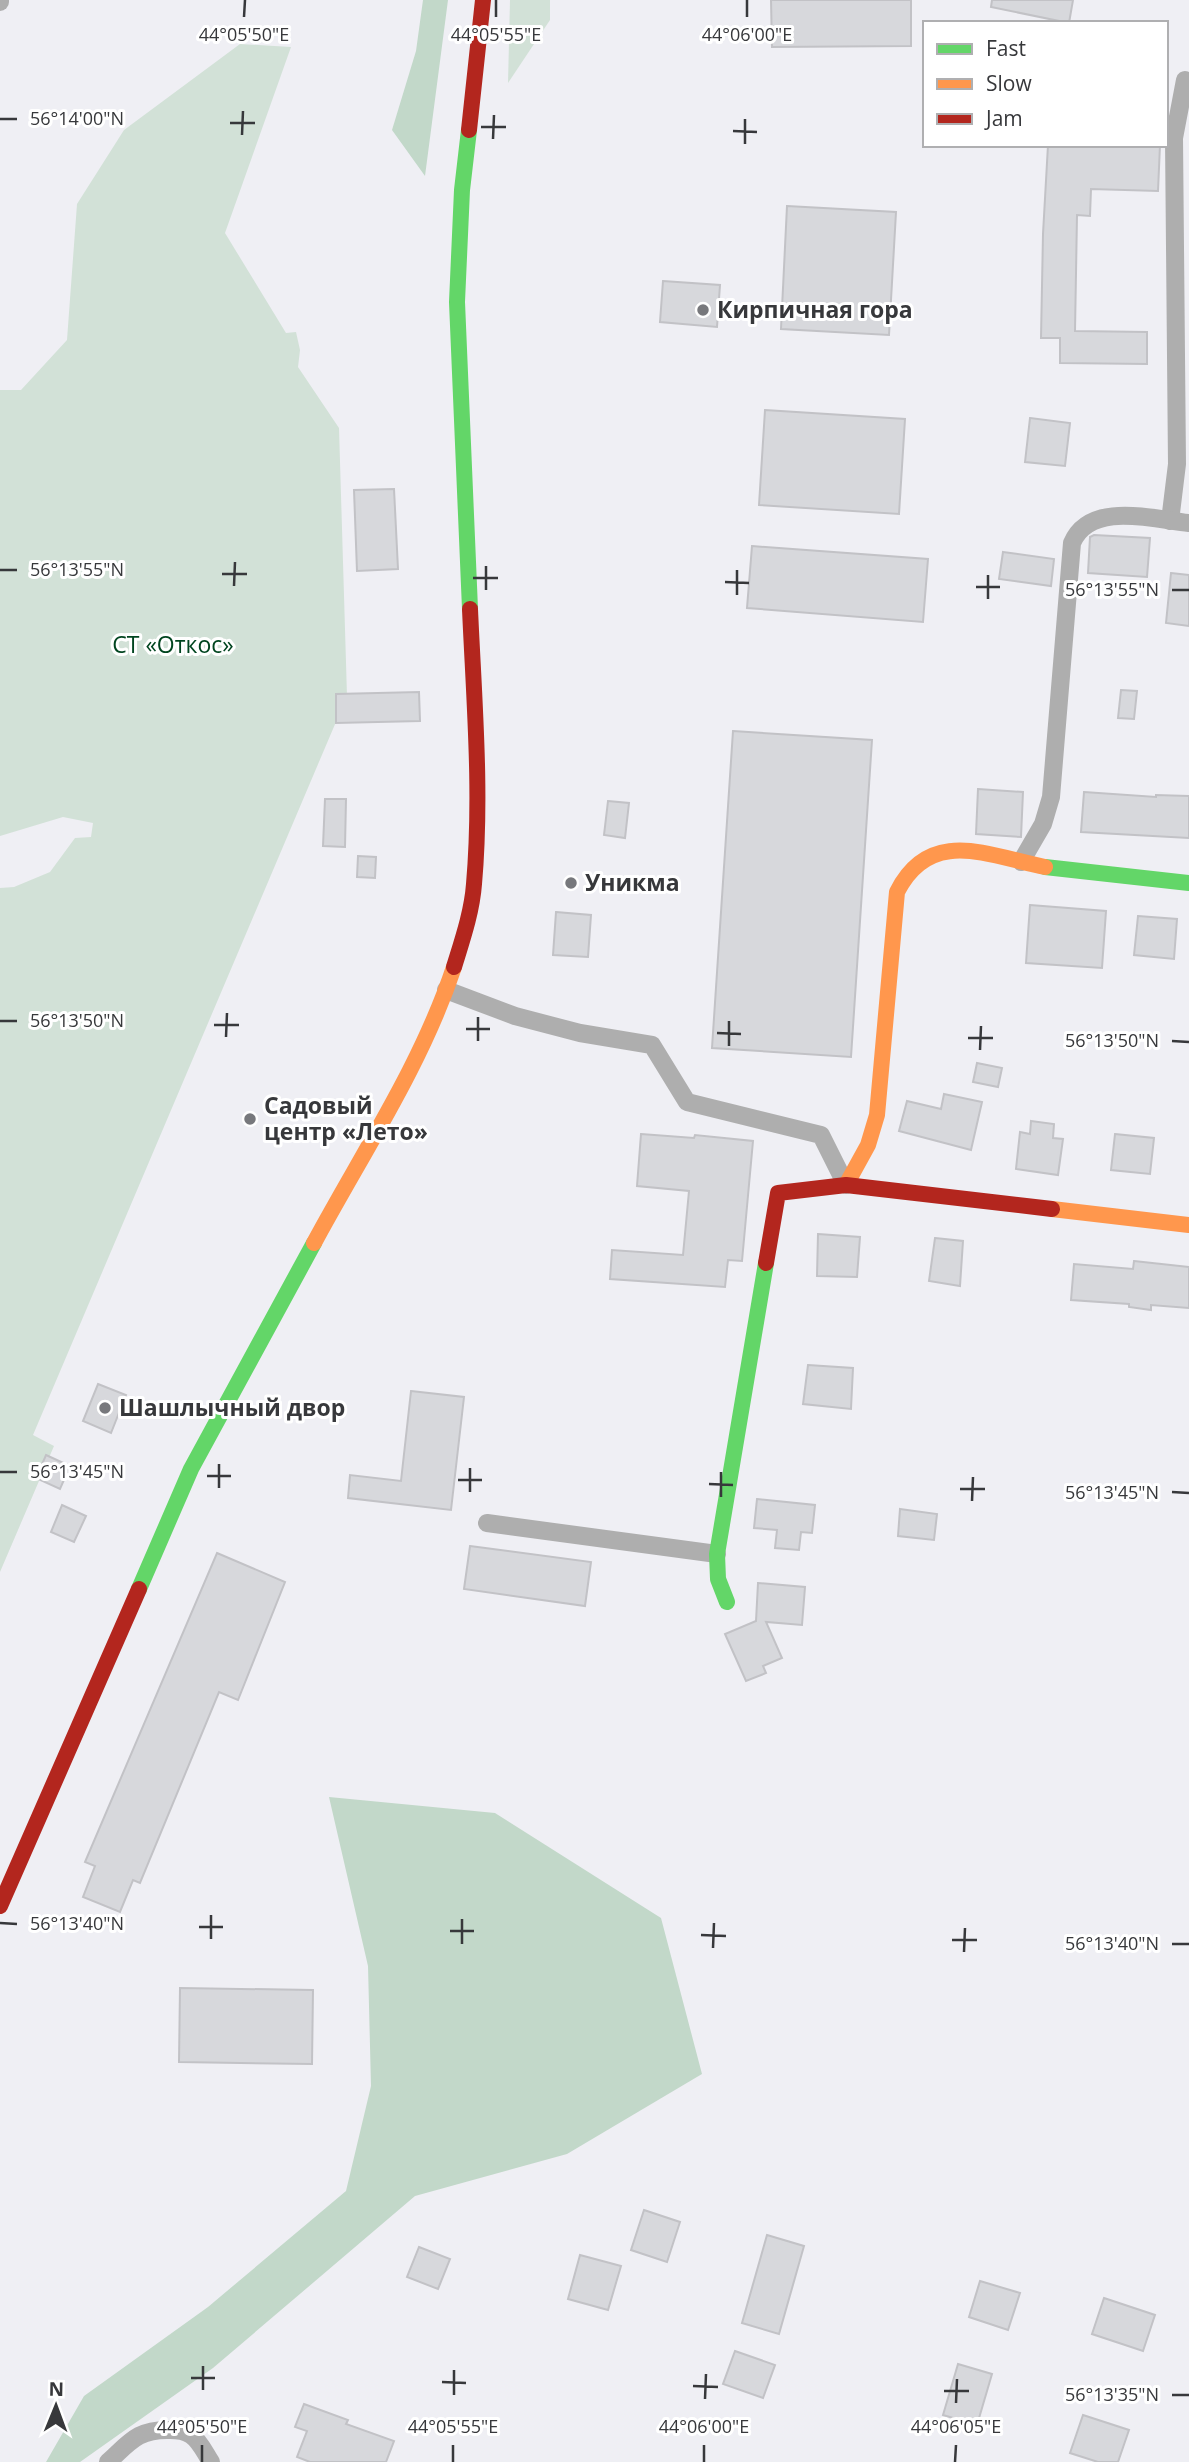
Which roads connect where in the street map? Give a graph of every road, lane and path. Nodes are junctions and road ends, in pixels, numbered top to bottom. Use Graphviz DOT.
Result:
graph roads {
  1 [pos="483,0"];
  2 [pos="1185,80"];
  3 [pos="1170,521"];
  4 [pos="1189,523"];
  5 [pos="1021,862"];
  6 [pos="1189,883"];
  7 [pos="446,990"];
  8 [pos="846,1185"];
  9 [pos="1189,1225"];
  10 [pos="487,1523"];
  11 [pos="718,1554"];
  12 [pos="727,1602"];
  13 [pos="0,1906"];
  14 [pos="108,2462"];
  15 [pos="211,2462"];
  1 -- 7 [label="main road"];
  2 -- 3 [label="street"];
  3 -- 4 [label="street"];
  3 -- 5 [label="street"];
  5 -- 6 [label="main road"];
  5 -- 8 [label="main road"];
  7 -- 8 [label="street"];
  7 -- 13 [label="main road"];
  8 -- 9 [label="main road"];
  8 -- 11 [label="main road"];
  10 -- 11 [label="street"];
  11 -- 12 [label="main road"];
  14 -- 15 [label="street"];
}
